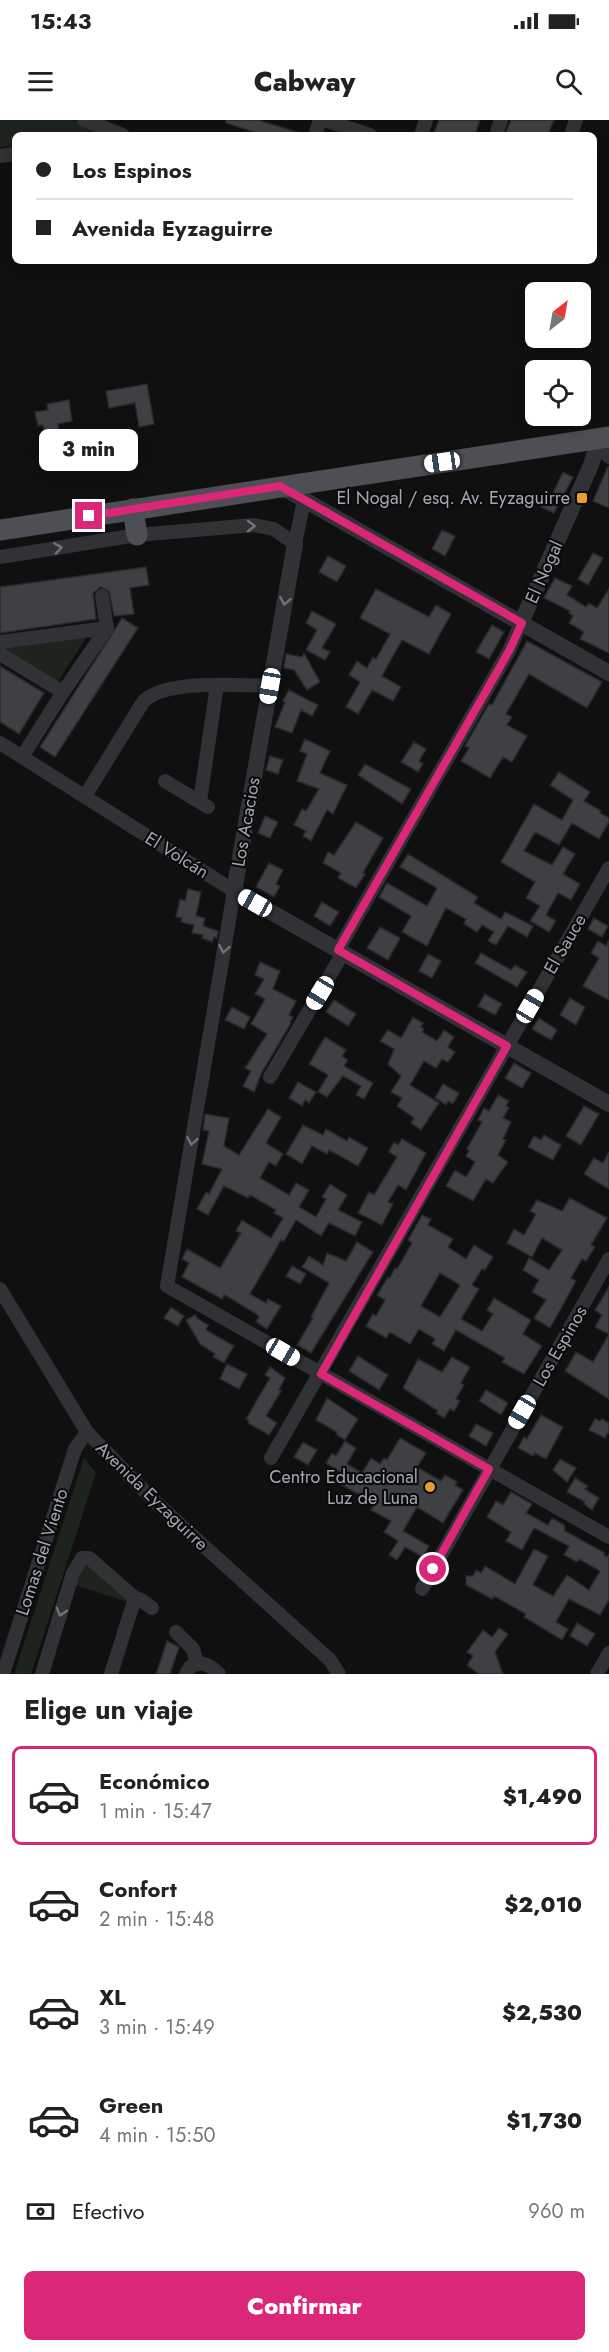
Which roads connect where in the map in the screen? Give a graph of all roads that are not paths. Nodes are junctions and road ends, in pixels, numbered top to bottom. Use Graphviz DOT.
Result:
graph roads {
  1 [pos="84,120"];
  2 [pos="325,120"];
  3 [pos="351,124"];
  4 [pos="115,132"];
  5 [pos="365,132"];
  6 [pos="602,438"];
  7 [pos="609,457"];
  8 [pos="280,486"];
  9 [pos="304,500"];
  10 [pos="133,509"];
  11 [pos="0,530"];
  12 [pos="137,536"];
  13 [pos="295,544"];
  14 [pos="0,557"];
  15 [pos="102,596"];
  16 [pos="522,623"];
  17 [pos="107,628"];
  18 [pos="0,642"];
  19 [pos="0,654"];
  20 [pos="609,672"];
  21 [pos="217,685"];
  22 [pos="270,686"];
  23 [pos="63,692"];
  24 [pos="0,743"];
  25 [pos="22,757"];
  26 [pos="165,781"];
  27 [pos="85,796"];
  28 [pos="609,868"];
  29 [pos="234,891"];
  30 [pos="340,952"];
  31 [pos="507,1046"];
  32 [pos="270,1077"];
  33 [pos="609,1104"];
  34 [pos="609,1259"];
  35 [pos="0,1289"];
  36 [pos="321,1374"];
  37 [pos="87,1432"];
  38 [pos="271,1458"];
  39 [pos="489,1469"];
  40 [pos="609,1537"];
  41 [pos="422,1589"];
  42 [pos="135,1598"];
  43 [pos="152,1608"];
  44 [pos="176,1632"];
  45 [pos="609,1653"];
  46 [pos="197,1663"];
  47 [pos="3,1674"];
  48 [pos="42,1674"];
  49 [pos="111,1674"];
  50 [pos="186,1674"];
  51 [pos="219,1674"];
  52 [pos="339,1674"];
  53 [pos="597,1674"];
  1 -- 4 [label="street"];
  2 -- 3 [label="street"];
  3 -- 5 [label="street"];
  6 -- 7 [label="street"];
  6 -- 8 [label="main road"];
  6 -- 16 [label="street, El Nogal"];
  8 -- 9 [label="street"];
  8 -- 10 [label="main road"];
  9 -- 13 [label="street, Los Acacios"];
  9 -- 16 [label="street"];
  10 -- 11 [label="main road"];
  10 -- 12 [label="main road"];
  12 -- 13 [label="street, one-way"];
  14 -- 12 [label="street, one-way"];
  13 -- 22 [label="street, Los Acacios, one-way"];
  15 -- 17 [label="street"];
  16 -- 20 [label="street"];
  16 -- 30 [label="street, El Nogal"];
  17 -- 18 [label="street"];
  17 -- 23 [label="street"];
  19 -- 23 [label="street"];
  21 -- 22 [label="street"];
  21 -- 26 [label="street"];
  21 -- 27 [label="street"];
  22 -- 29 [label="street, Los Acacios"];
  23 -- 25 [label="street"];
  24 -- 25 [label="street, El Volcán"];
  25 -- 27 [label="street, El Volcán"];
  27 -- 29 [label="street, El Volcán"];
  28 -- 31 [label="street, El Sauce"];
  29 -- 30 [label="street, El Volcán"];
  29 -- 36 [label="street, Los Acacios, one-way"];
  30 -- 31 [label="street, El Volcán"];
  30 -- 32 [label="street, El Nogal"];
  31 -- 33 [label="street, El Volcán"];
  31 -- 36 [label="street, El Sauce"];
  34 -- 39 [label="street, Los Espinos"];
  35 -- 37 [label="street, Avenida Eyzaguirre"];
  36 -- 38 [label="street, El Sauce"];
  36 -- 39 [label="street"];
  37 -- 47 [label="street, Lomas del Viento"];
  37 -- 52 [label="street, Avenida Eyzaguirre"];
  39 -- 40 [label="street"];
  39 -- 41 [label="street, Los Espinos"];
  42 -- 43 [label="street"];
  42 -- 48 [label="street, one-way"];
  42 -- 49 [label="street"];
  44 -- 46 [label="street"];
  45 -- 53 [label="street"];
  46 -- 50 [label="street"];
  46 -- 51 [label="street"];
}
